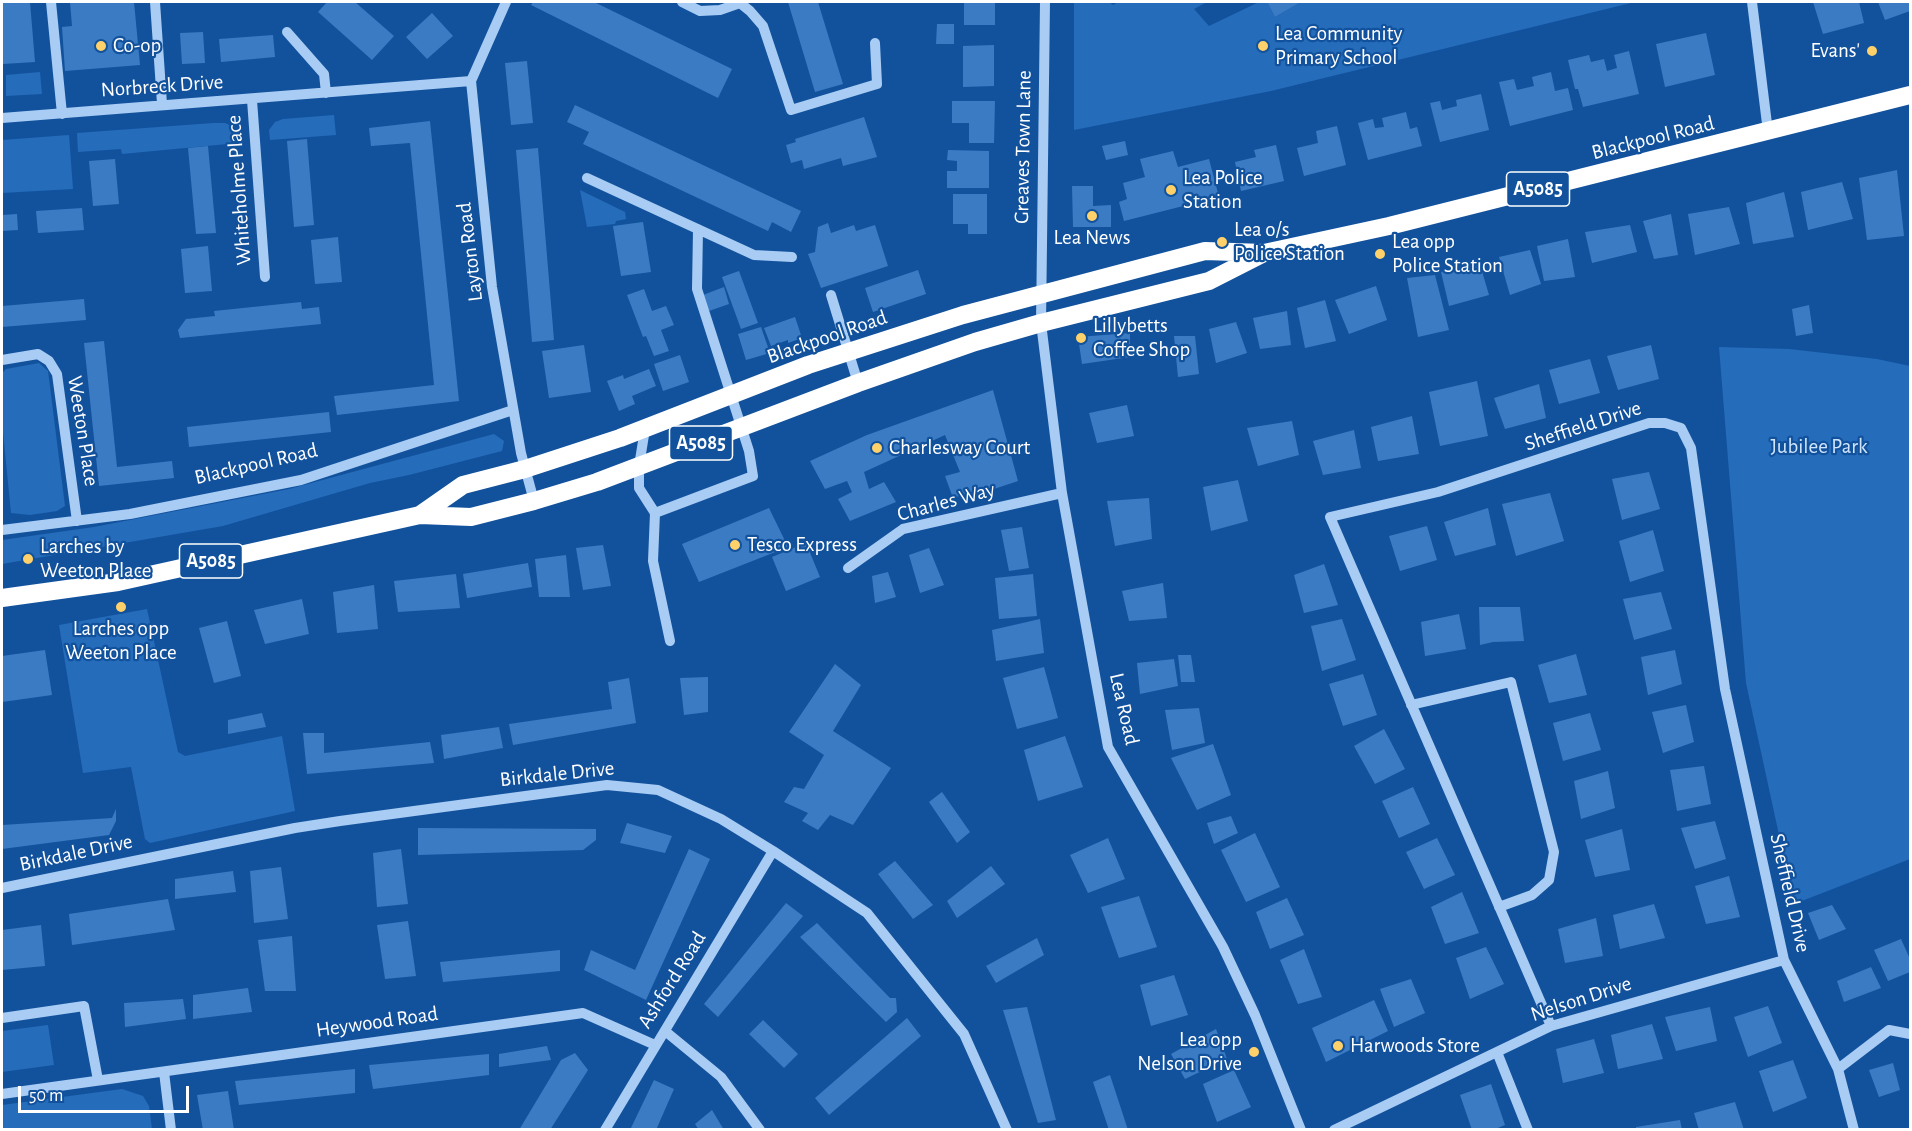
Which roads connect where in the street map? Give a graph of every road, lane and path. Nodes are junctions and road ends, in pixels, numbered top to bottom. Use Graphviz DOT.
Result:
graph roads {
  1 [pos="51,2"];
  2 [pos="155,2"];
  3 [pos="506,2"];
  4 [pos="682,2"];
  5 [pos="740,2"];
  6 [pos="1045,2"];
  7 [pos="1752,2"];
  8 [pos="287,32"];
  9 [pos="875,43"];
  10 [pos="471,81"];
  11 [pos="326,93"];
  12 [pos="1911,95"];
  13 [pos="252,100"];
  14 [pos="162,104"];
  15 [pos="62,114"];
  16 [pos="2,118"];
  17 [pos="1768,132"];
  18 [pos="587,178"];
  19 [pos="698,229"];
  20 [pos="1264,253"];
  21 [pos="792,257"];
  22 [pos="265,277"];
  23 [pos="831,294"];
  24 [pos="1041,294"];
  25 [pos="1041,323"];
  26 [pos="847,352"];
  27 [pos="2,360"];
  28 [pos="858,383"];
  29 [pos="731,396"];
  30 [pos="513,410"];
  31 [pos="742,428"];
  32 [pos="645,429"];
  33 [pos="639,466"];
  34 [pos="525,469"];
  35 [pos="1062,493"];
  36 [pos="534,501"];
  37 [pos="655,513"];
  38 [pos="420,515"];
  39 [pos="77,521"];
  40 [pos="2,530"];
  41 [pos="848,567"];
  42 [pos="2,598"];
  43 [pos="670,641"];
  44 [pos="1412,705"];
  45 [pos="773,851"];
  46 [pos="2,888"];
  47 [pos="1499,907"];
  48 [pos="1784,960"];
  49 [pos="2,1018"];
  50 [pos="1551,1026"];
  51 [pos="665,1031"];
  52 [pos="1911,1034"];
  53 [pos="655,1045"];
  54 [pos="1497,1052"];
  55 [pos="1838,1069"];
  56 [pos="164,1071"];
  57 [pos="98,1080"];
  58 [pos="2,1094"];
  59 [pos="171,1130"];
  60 [pos="605,1130"];
  61 [pos="760,1130"];
  62 [pos="1007,1130"];
  63 [pos="1301,1130"];
  64 [pos="1334,1130"];
  65 [pos="1528,1130"];
  66 [pos="1854,1130"];
  1 -- 15 [label="street"];
  2 -- 14 [label="street"];
  3 -- 10 [label="street, Layton Road"];
  4 -- 5 [label="street"];
  5 -- 9 [label="street"];
  6 -- 24 [label="street, Greaves Town Lane"];
  7 -- 17 [label="street"];
  8 -- 11 [label="street"];
  10 -- 11 [label="street, Norbreck Drive"];
  10 -- 30 [label="street, Layton Road"];
  11 -- 13 [label="street, Norbreck Drive"];
  12 -- 17 [label="highway, Blackpool Road / A5085"];
  13 -- 14 [label="street, Norbreck Drive"];
  13 -- 22 [label="street, Whiteholme Place"];
  14 -- 15 [label="street, Norbreck Drive"];
  15 -- 16 [label="street, Norbreck Drive"];
  17 -- 20 [label="highway, Blackpool Road / A5085"];
  18 -- 19 [label="street"];
  19 -- 21 [label="street"];
  19 -- 29 [label="street"];
  20 -- 24 [label="highway, Blackpool Road / A5085"];
  20 -- 25 [label="highway, Blackpool Road / A5085"];
  23 -- 26 [label="street"];
  24 -- 25 [label="street, Lea Road"];
  24 -- 26 [label="highway, Blackpool Road / A5085"];
  25 -- 28 [label="highway, Blackpool Road / A5085"];
  25 -- 35 [label="street, Lea Road"];
  26 -- 28 [label="street"];
  26 -- 29 [label="highway, Blackpool Road / A5085"];
  27 -- 39 [label="street, Weeton Place"];
  28 -- 31 [label="highway, Blackpool Road / A5085"];
  29 -- 31 [label="street"];
  29 -- 32 [label="highway, Blackpool Road / A5085"];
  30 -- 34 [label="street, Layton Road"];
  30 -- 39 [label="street, Blackpool Road"];
  31 -- 33 [label="highway, Blackpool Road / A5085"];
  31 -- 37 [label="street"];
  32 -- 33 [label="street"];
  32 -- 34 [label="highway, Blackpool Road / A5085"];
  33 -- 36 [label="highway, Blackpool Road / A5085"];
  33 -- 37 [label="street"];
  34 -- 36 [label="street, Layton Road"];
  34 -- 38 [label="highway, Blackpool Road / A5085"];
  35 -- 41 [label="street, Charles Way"];
  35 -- 63 [label="street, Lea Road"];
  36 -- 38 [label="highway, Blackpool Road / A5085"];
  37 -- 43 [label="street"];
  38 -- 42 [label="highway, Blackpool Road / A5085"];
  39 -- 40 [label="street, Blackpool Road"];
  44 -- 47 [label="street, Sheffield Drive"];
  44 -- 47 [label="street"];
  44 -- 48 [label="street, Sheffield Drive"];
  45 -- 46 [label="street, Birkdale Drive"];
  45 -- 51 [label="street, Ashford Road"];
  45 -- 62 [label="street, Birkdale Drive"];
  47 -- 50 [label="street, Sheffield Drive"];
  48 -- 50 [label="street, Nelson Drive"];
  48 -- 55 [label="street, Sheffield Drive"];
  49 -- 57 [label="street"];
  50 -- 54 [label="street, Nelson Drive"];
  51 -- 53 [label="street, Ashford Road"];
  51 -- 61 [label="street"];
  52 -- 55 [label="street"];
  53 -- 56 [label="street, Heywood Road"];
  53 -- 60 [label="street, Ashford Road"];
  54 -- 64 [label="street, Nelson Drive"];
  54 -- 65 [label="street"];
  55 -- 66 [label="street, Sheffield Drive"];
  56 -- 57 [label="street, Heywood Road"];
  56 -- 59 [label="street"];
  57 -- 58 [label="street, Heywood Road"];
}
